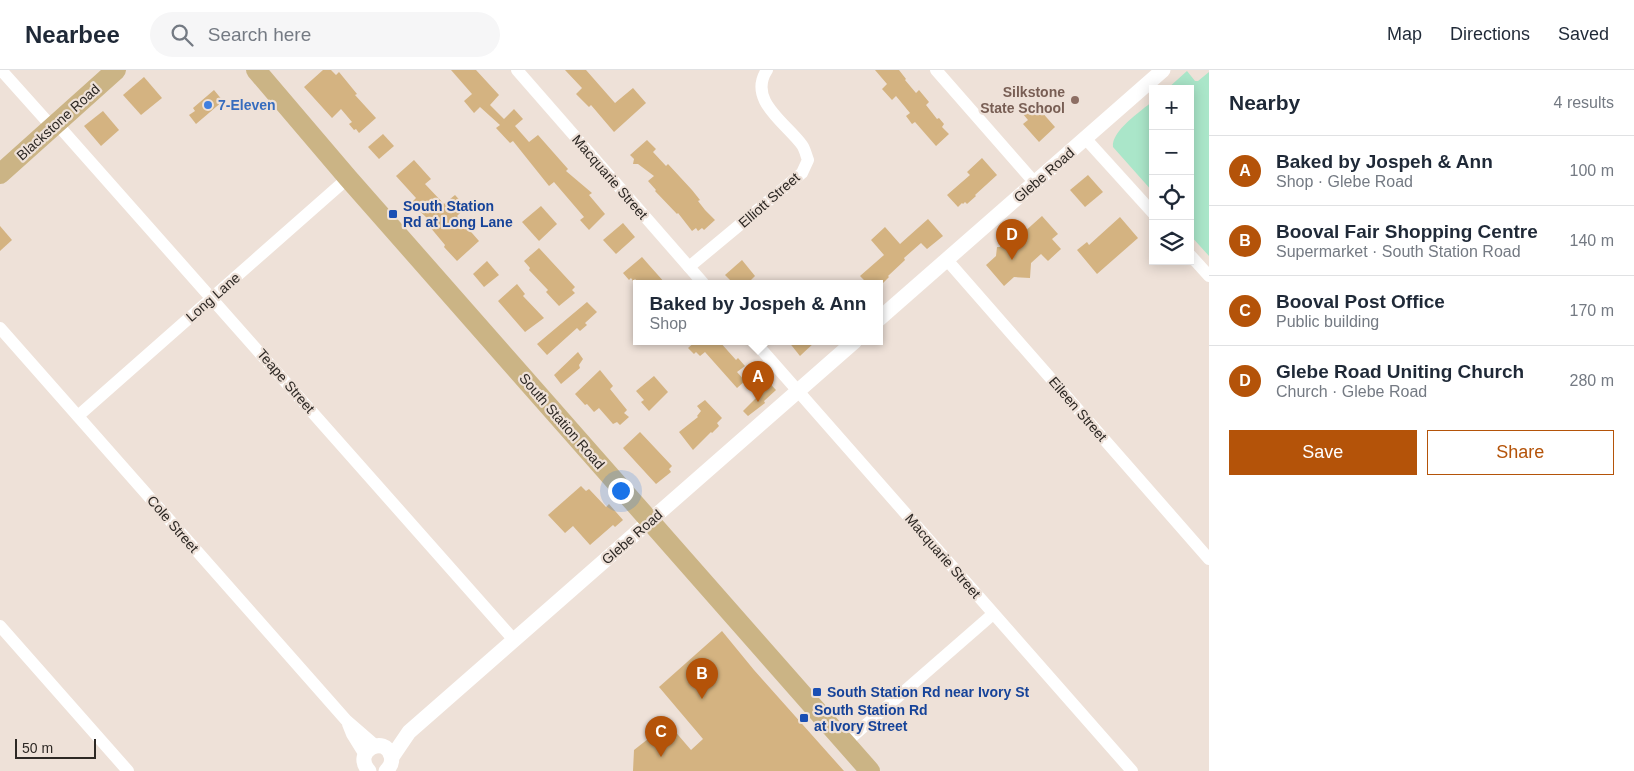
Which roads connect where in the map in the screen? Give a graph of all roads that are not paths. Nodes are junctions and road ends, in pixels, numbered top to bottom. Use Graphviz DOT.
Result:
graph roads {
  1 [pos="1,70"];
  2 [pos="116,70"];
  3 [pos="256,70"];
  4 [pos="517,70"];
  5 [pos="767,70"];
  6 [pos="936,70"];
  7 [pos="1163,70"];
  8 [pos="55,126"];
  9 [pos="1086,138"];
  10 [pos="0,174"];
  11 [pos="348,178"];
  12 [pos="1035,183"];
  13 [pos="1149,209"];
  14 [pos="1194,259"];
  15 [pos="946,260"];
  16 [pos="690,267"];
  17 [pos="1209,276"];
  18 [pos="701,280"];
  19 [pos="212,298"];
  20 [pos="883,315"];
  21 [pos="0,328"];
  22 [pos="758,345"];
  23 [pos="850,345"];
  24 [pos="798,391"];
  25 [pos="78,416"];
  26 [pos="650,522"];
  27 [pos="1209,559"];
  28 [pos="993,614"];
  29 [pos="0,626"];
  30 [pos="514,640"];
  31 [pos="845,743"];
  32 [pos="377,762"];
  33 [pos="128,771"];
  34 [pos="870,771"];
  35 [pos="1132,771"];
  1 -- 8 [label="street, Teape Street"];
  2 -- 8 [label="main road, Blackstone Road"];
  3 -- 11 [label="main road, South Station Road"];
  4 -- 16 [label="street, Macquarie Street"];
  5 -- 16 [label="street, Elliott Street"];
  6 -- 12 [label="street"];
  7 -- 9 [label="street, Glebe Road"];
  8 -- 10 [label="main road, Blackstone Road"];
  8 -- 19 [label="street, Teape Street"];
  9 -- 12 [label="street, Glebe Road"];
  9 -- 13 [label="street"];
  11 -- 19 [label="street, Long Lane"];
  11 -- 26 [label="main road, South Station Road"];
  12 -- 15 [label="street, Glebe Road"];
  14 -- 17 [label="street"];
  15 -- 20 [label="street, Glebe Road"];
  15 -- 27 [label="street, Eileen Street"];
  16 -- 18 [label="street, Macquarie Street"];
  19 -- 25 [label="street, Long Lane"];
  19 -- 30 [label="street, Teape Street"];
  21 -- 25 [label="street, Cole Street"];
  22 -- 24 [label="street, Macquarie Street"];
  23 -- 24 [label="street, Glebe Road"];
  24 -- 26 [label="street, Glebe Road"];
  24 -- 28 [label="street, Macquarie Street"];
  25 -- 32 [label="street, Cole Street"];
  26 -- 30 [label="street, Glebe Road"];
  26 -- 31 [label="main road, South Station Road"];
  28 -- 31 [label="street"];
  28 -- 35 [label="street, Macquarie Street"];
  29 -- 33 [label="street"];
  30 -- 32 [label="street, Glebe Road"];
  31 -- 34 [label="main road, South Station Road"];
}
